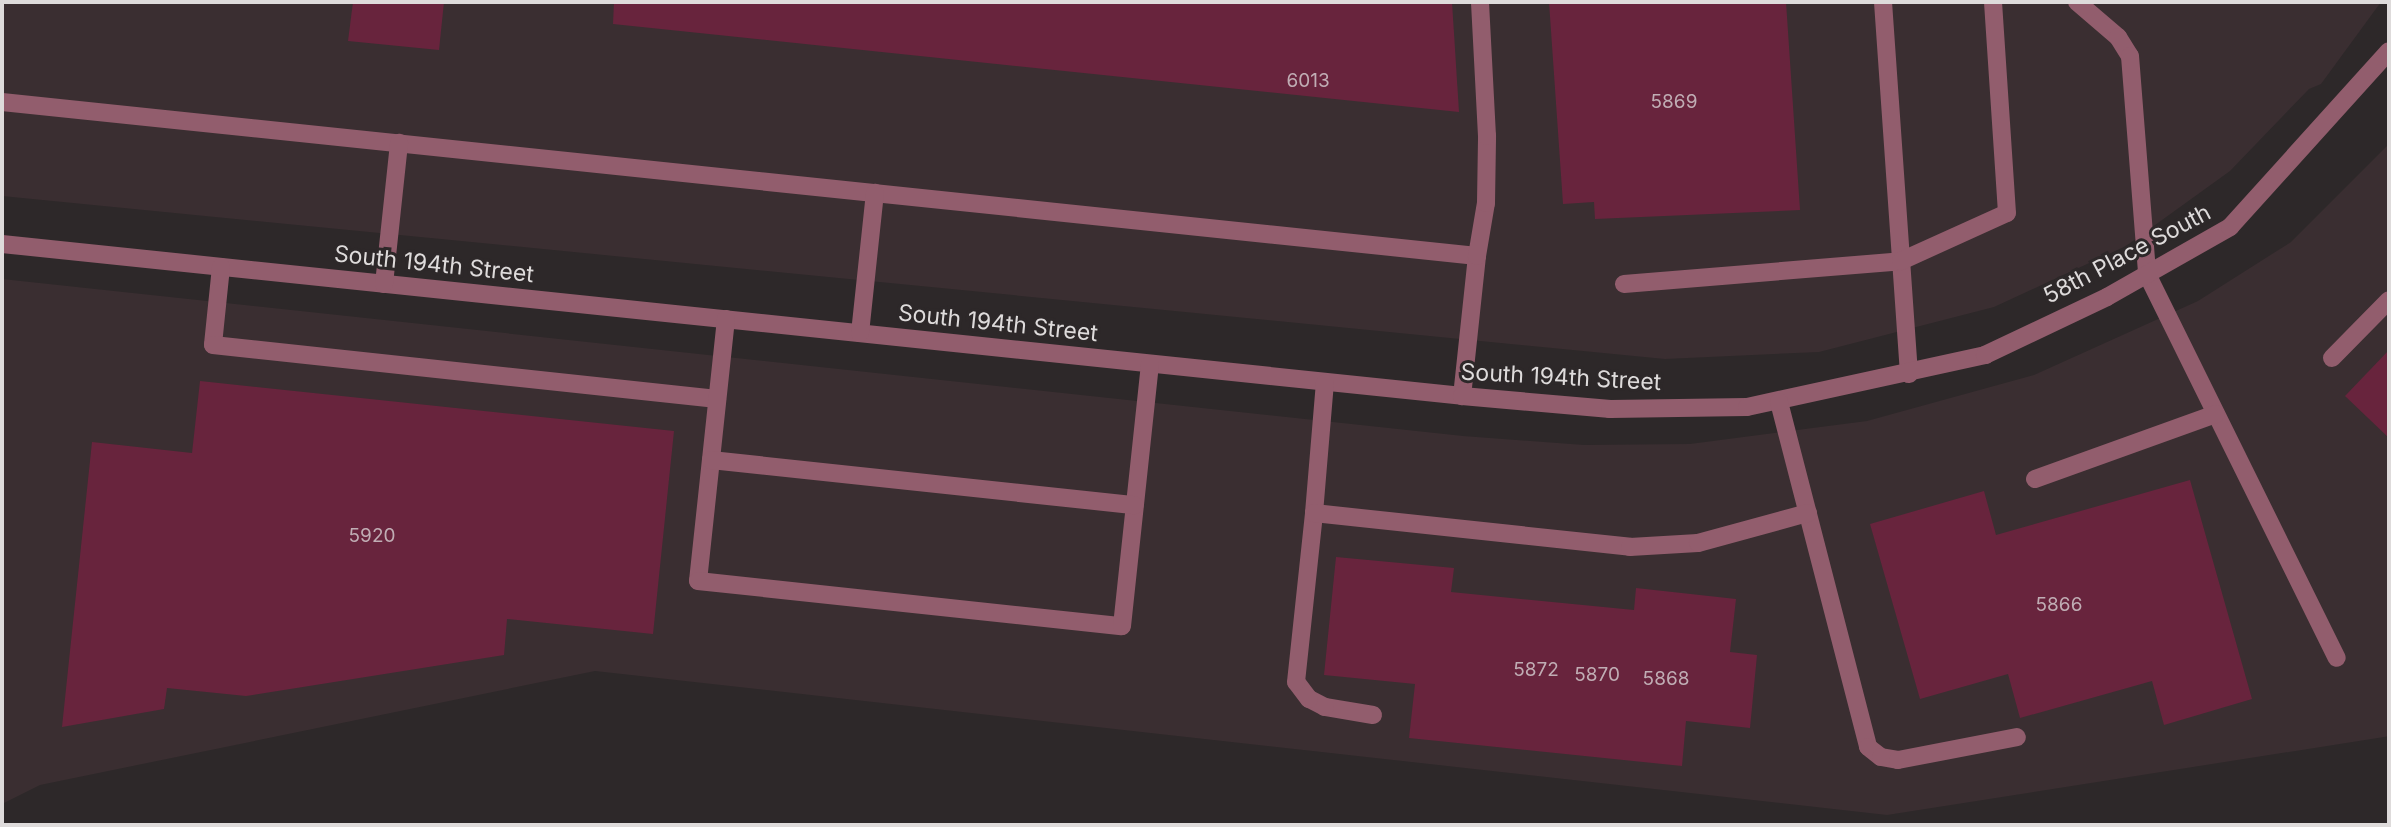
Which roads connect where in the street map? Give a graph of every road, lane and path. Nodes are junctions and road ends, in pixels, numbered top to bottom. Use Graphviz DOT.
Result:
graph roads {
  1 [pos="1480,2"];
  2 [pos="1883,2"];
  3 [pos="1993,2"];
  4 [pos="2077,2"];
  5 [pos="2389,51"];
  6 [pos="2,102"];
  7 [pos="399,143"];
  8 [pos="875,193"];
  9 [pos="2,244"];
  10 [pos="1476,256"];
  11 [pos="1901,261"];
  12 [pos="221,267"];
  13 [pos="2147,274"];
  14 [pos="384,284"];
  15 [pos="1624,284"];
  16 [pos="2389,300"];
  17 [pos="726,319"];
  18 [pos="860,333"];
  19 [pos="1985,355"];
  20 [pos="2332,358"];
  21 [pos="1150,363"];
  22 [pos="1909,374"];
  23 [pos="1325,383"];
  24 [pos="1462,396"];
  25 [pos="717,399"];
  26 [pos="1779,401"];
  27 [pos="2216,414"];
  28 [pos="711,460"];
  29 [pos="2035,479"];
  30 [pos="1135,505"];
  31 [pos="1314,513"];
  32 [pos="1808,513"];
  33 [pos="2337,658"];
  34 [pos="1373,715"];
  35 [pos="2017,737"];
  1 -- 10 [label="street"];
  2 -- 11 [label="street"];
  3 -- 11 [label="street"];
  4 -- 13 [label="street"];
  5 -- 13 [label="street, 58th Place South"];
  6 -- 7 [label="street"];
  7 -- 8 [label="street"];
  7 -- 14 [label="street"];
  8 -- 10 [label="street"];
  8 -- 18 [label="street"];
  9 -- 12 [label="street, South 194th Street"];
  10 -- 24 [label="street"];
  11 -- 15 [label="street"];
  11 -- 22 [label="street"];
  12 -- 14 [label="street, South 194th Street"];
  12 -- 25 [label="street"];
  13 -- 19 [label="street, 58th Place South"];
  13 -- 27 [label="street"];
  14 -- 17 [label="street, South 194th Street"];
  16 -- 20 [label="street"];
  17 -- 18 [label="street, South 194th Street"];
  17 -- 25 [label="street"];
  18 -- 21 [label="street, South 194th Street"];
  19 -- 22 [label="street, South 194th Street"];
  21 -- 23 [label="street, South 194th Street"];
  21 -- 30 [label="street"];
  22 -- 26 [label="street, South 194th Street"];
  23 -- 24 [label="street, South 194th Street"];
  23 -- 31 [label="street"];
  24 -- 26 [label="street, South 194th Street"];
  25 -- 28 [label="street"];
  26 -- 32 [label="street"];
  27 -- 29 [label="street"];
  27 -- 33 [label="street"];
  28 -- 30 [label="street"];
  28 -- 30 [label="street"];
  31 -- 32 [label="street"];
  31 -- 34 [label="street"];
  32 -- 35 [label="street"];
}
